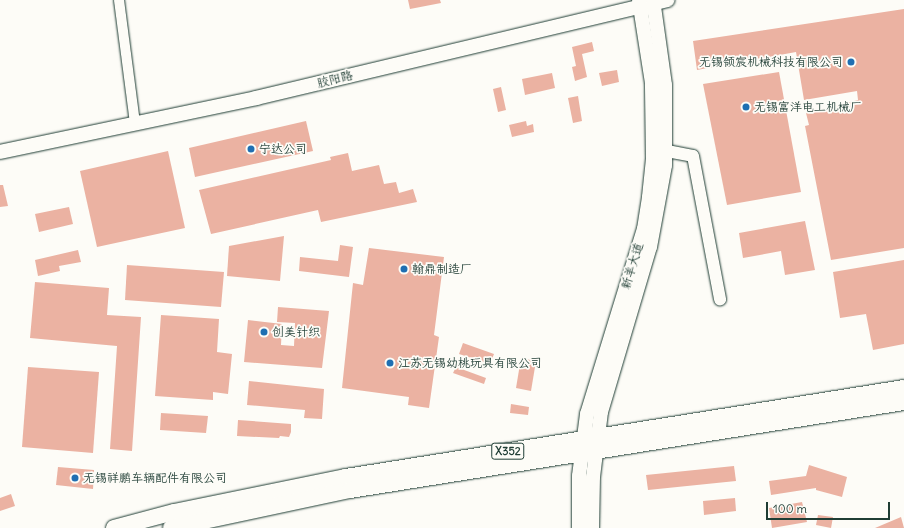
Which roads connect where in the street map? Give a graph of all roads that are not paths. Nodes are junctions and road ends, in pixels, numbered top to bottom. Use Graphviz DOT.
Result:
graph roads {
  1 [pos="119,0"];
  2 [pos="668,0"];
  3 [pos="647,2"];
  4 [pos="135,124"];
  5 [pos="666,150"];
  6 [pos="0,152"];
  7 [pos="720,299"];
  8 [pos="904,388"];
  9 [pos="904,402"];
  10 [pos="590,444"];
  11 [pos="114,528"];
  12 [pos="171,528"];
  13 [pos="579,528"];
  14 [pos="592,528"];
  1 -- 4 [label="street"];
  2 -- 3 [label="main road, 胶阳路"];
  3 -- 4 [label="main road, 胶阳路"];
  3 -- 5 [label="main road, 新羊大道"];
  3 -- 10 [label="main road, 新羊大道"];
  4 -- 6 [label="main road, 胶阳路"];
  5 -- 7 [label="street"];
  5 -- 10 [label="main road, 新羊大道"];
  8 -- 10 [label="main road, X352"];
  9 -- 10 [label="main road, X352"];
  10 -- 11 [label="main road, X352"];
  10 -- 12 [label="main road, X352"];
  10 -- 13 [label="main road, 新羊大道"];
  10 -- 14 [label="main road, 新羊大道"];
}
